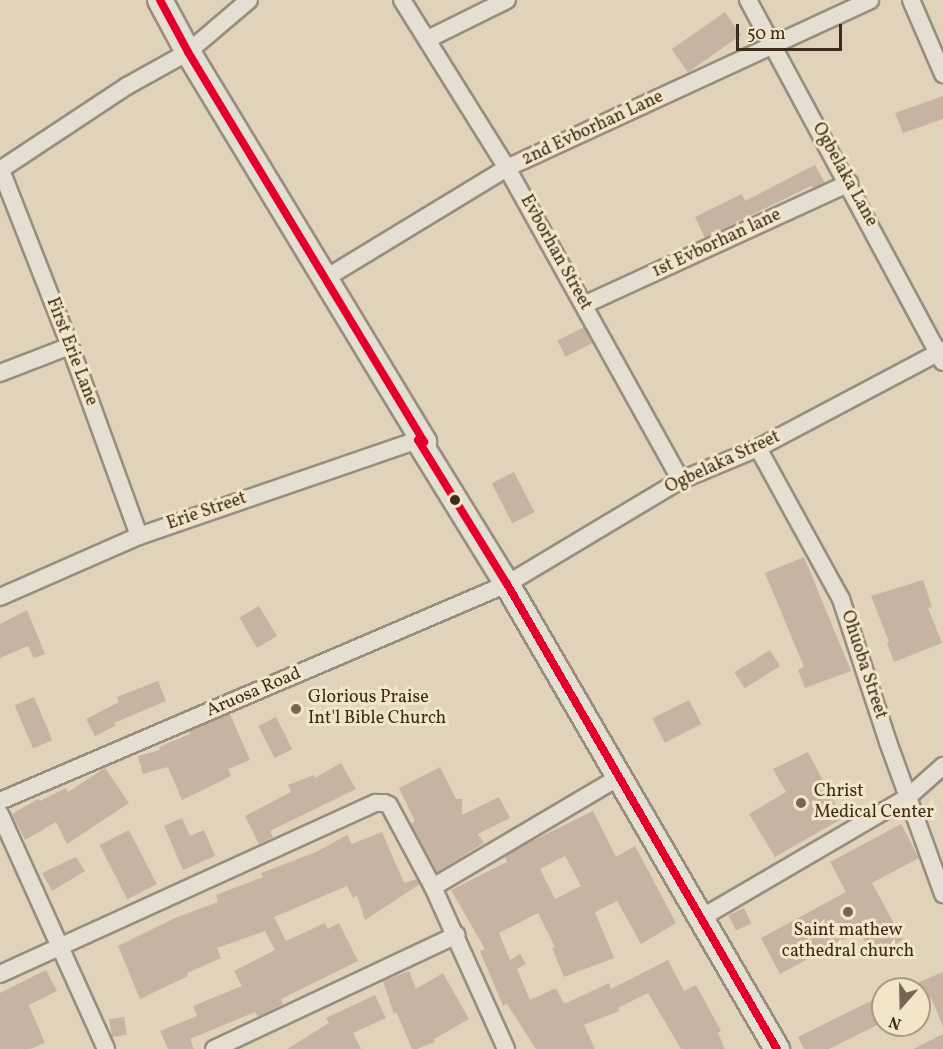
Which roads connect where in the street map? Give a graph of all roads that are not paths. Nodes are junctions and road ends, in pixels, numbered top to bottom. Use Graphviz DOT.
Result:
graph roads {
  1 [pos="160,0"];
  2 [pos="249,0"];
  3 [pos="402,0"];
  4 [pos="507,0"];
  5 [pos="748,0"];
  6 [pos="870,0"];
  7 [pos="911,0"];
  8 [pos="428,39"];
  9 [pos="772,46"];
  10 [pos="188,52"];
  11 [pos="943,74"];
  12 [pos="507,168"];
  13 [pos="0,170"];
  14 [pos="849,183"];
  15 [pos="326,278"];
  16 [pos="584,306"];
  17 [pos="70,346"];
  18 [pos="941,355"];
  19 [pos="0,373"];
  20 [pos="418,440"];
  21 [pos="758,448"];
  22 [pos="681,480"];
  23 [pos="139,536"];
  24 [pos="507,584"];
  25 [pos="0,597"];
  26 [pos="943,766"];
  27 [pos="619,777"];
  28 [pos="908,797"];
  29 [pos="0,801"];
  30 [pos="0,814"];
  31 [pos="433,887"];
  32 [pos="943,894"];
  33 [pos="701,918"];
  34 [pos="456,935"];
  35 [pos="60,946"];
  36 [pos="0,974"];
  37 [pos="106,1049"];
  38 [pos="214,1049"];
  39 [pos="506,1049"];
  40 [pos="777,1049"];
  1 -- 10 [label="main road"];
  2 -- 10 [label="street"];
  3 -- 8 [label="street, Evborhan Street"];
  4 -- 8 [label="street"];
  5 -- 9 [label="street, Ogbelaka Lane"];
  6 -- 9 [label="street, 2nd Evborhan Lane"];
  7 -- 11 [label="street"];
  8 -- 12 [label="street, Evborhan Street"];
  9 -- 12 [label="street, 2nd Evborhan Lane"];
  9 -- 14 [label="street, Ogbelaka Lane"];
  10 -- 13 [label="street"];
  10 -- 15 [label="main road"];
  12 -- 15 [label="street, 2nd Evborhan Lane"];
  12 -- 16 [label="street, Evborhan Street"];
  13 -- 17 [label="street, First Erie Lane"];
  14 -- 16 [label="street, 1st Evborhan lane"];
  14 -- 18 [label="street, Ogbelaka Lane"];
  15 -- 20 [label="main road"];
  16 -- 22 [label="street, Evborhan Street"];
  17 -- 19 [label="street"];
  17 -- 23 [label="street, First Erie Lane"];
  18 -- 21 [label="street, Ogbelaka Street"];
  20 -- 23 [label="street, Erie Street"];
  20 -- 24 [label="main road"];
  21 -- 22 [label="street, Ogbelaka Street"];
  21 -- 28 [label="street, Ohuoba Street"];
  22 -- 24 [label="street, Ogbelaka Street"];
  23 -- 25 [label="street, Erie Street"];
  24 -- 27 [label="main road"];
  24 -- 29 [label="street, Aruosa Road"];
  26 -- 28 [label="street"];
  27 -- 31 [label="street"];
  27 -- 33 [label="main road"];
  28 -- 32 [label="street, Ohuoba Street"];
  28 -- 33 [label="street"];
  30 -- 35 [label="street"];
  31 -- 34 [label="street"];
  31 -- 35 [label="street"];
  33 -- 40 [label="main road"];
  34 -- 38 [label="street"];
  34 -- 39 [label="street"];
  35 -- 36 [label="street"];
  35 -- 37 [label="street"];
}
